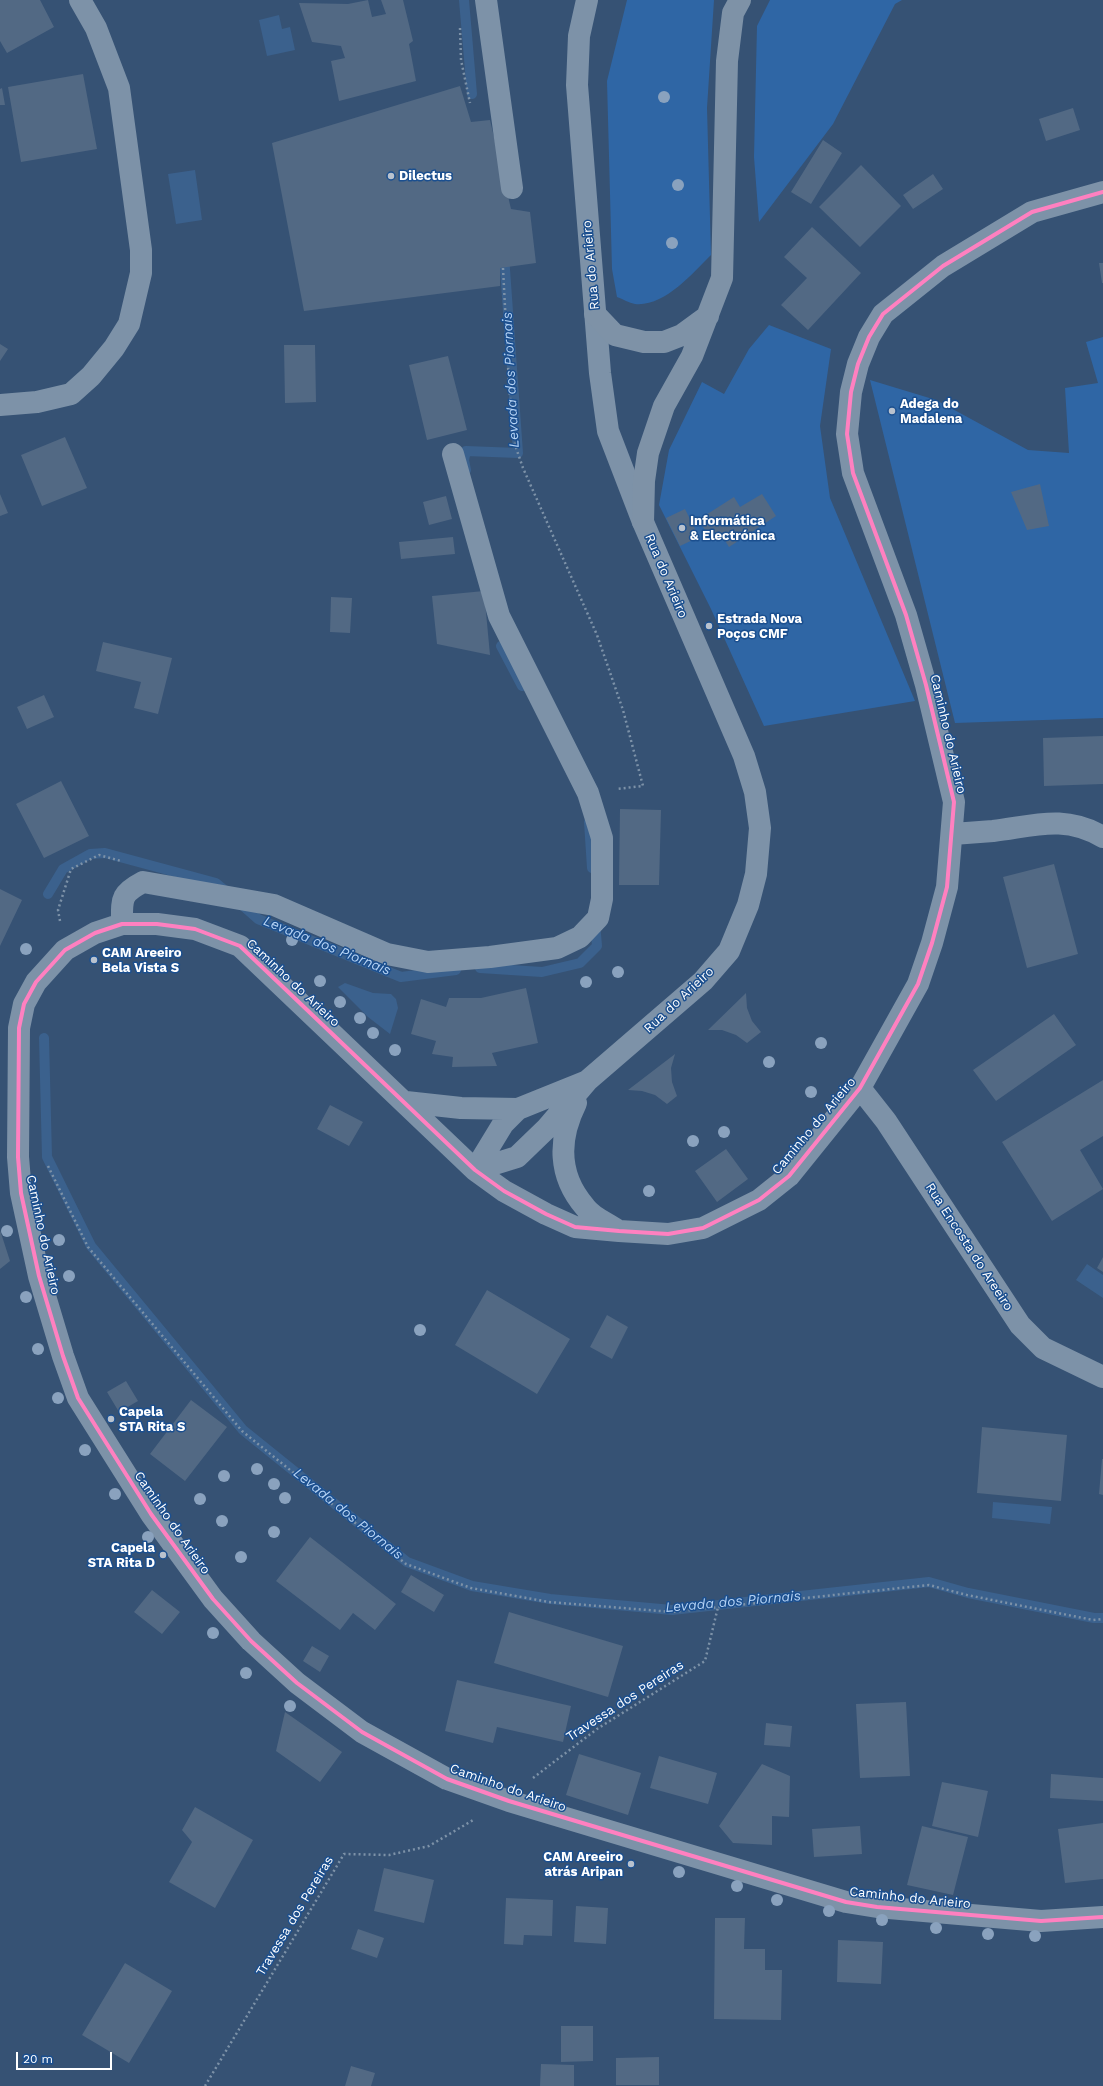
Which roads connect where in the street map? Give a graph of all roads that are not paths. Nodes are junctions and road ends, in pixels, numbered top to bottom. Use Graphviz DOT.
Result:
graph roads {
  1 [pos="80,0"];
  2 [pos="486,0"];
  3 [pos="587,0"];
  4 [pos="740,0"];
  5 [pos="512,188"];
  6 [pos="1103,192"];
  7 [pos="595,314"];
  8 [pos="708,316"];
  9 [pos="0,405"];
  10 [pos="453,454"];
  11 [pos="643,522"];
  12 [pos="953,834"];
  13 [pos="1103,838"];
  14 [pos="122,924"];
  15 [pos="587,1081"];
  16 [pos="860,1088"];
  17 [pos="406,1102"];
  18 [pos="518,1109"];
  19 [pos="475,1170"];
  20 [pos="619,1232"];
  21 [pos="1103,1377"];
  22 [pos="1103,1916"];
  1 -- 9 [label="street"];
  2 -- 5 [label="street"];
  3 -- 7 [label="street, Rua do Arieiro"];
  4 -- 8 [label="highway"];
  6 -- 12 [label="street, Caminho do Arieiro"];
  7 -- 8 [label="highway"];
  7 -- 11 [label="street, Rua do Arieiro"];
  8 -- 11 [label="highway"];
  10 -- 14 [label="street"];
  11 -- 15 [label="street, Rua do Arieiro"];
  12 -- 13 [label="street"];
  12 -- 16 [label="street, Caminho do Arieiro"];
  14 -- 17 [label="street, Caminho do Arieiro"];
  14 -- 22 [label="street, Caminho do Arieiro"];
  15 -- 18 [label="street, Rua do Arieiro"];
  15 -- 19 [label="street, Rua do Arieiro"];
  15 -- 20 [label="street"];
  16 -- 20 [label="street, Caminho do Arieiro"];
  16 -- 21 [label="street, Rua Encosta do Areeiro"];
  17 -- 18 [label="street, Rua do Arieiro"];
  17 -- 19 [label="street, Caminho do Arieiro"];
  18 -- 19 [label="street, Rua do Arieiro"];
  19 -- 20 [label="street, Caminho do Arieiro"];
}
